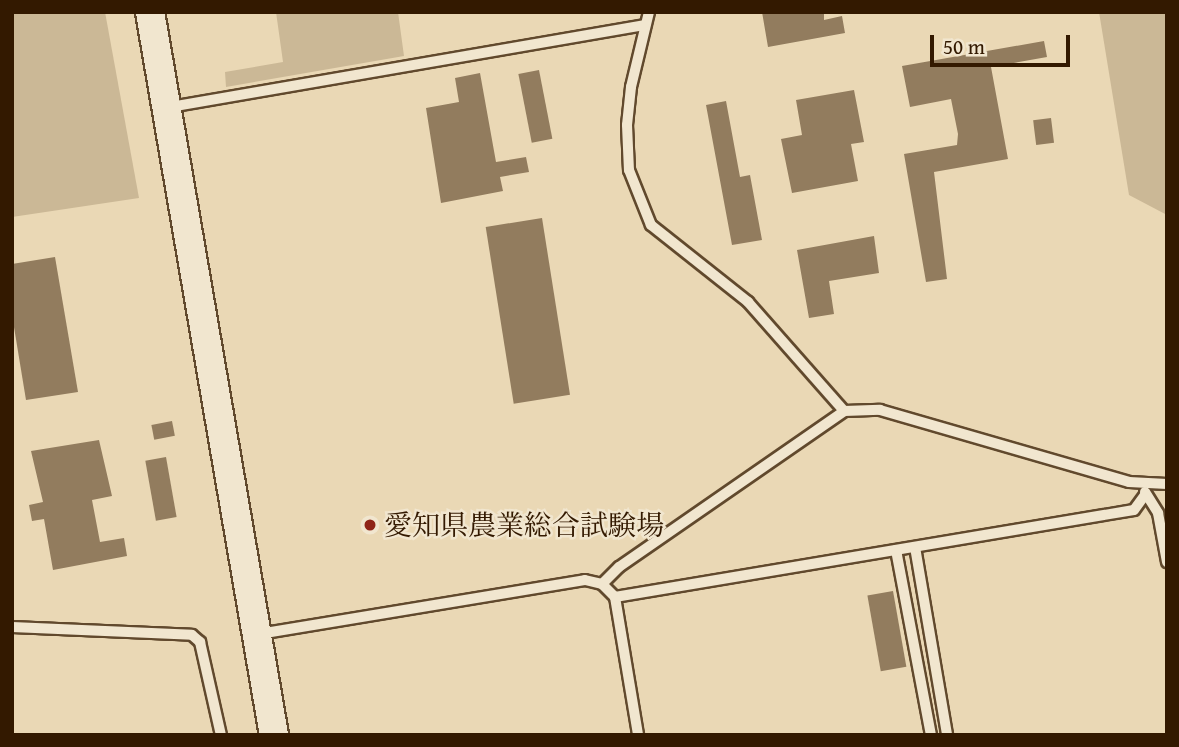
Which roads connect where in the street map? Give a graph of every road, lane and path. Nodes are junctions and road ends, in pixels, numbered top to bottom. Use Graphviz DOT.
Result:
graph roads {
  1 [pos="150,12"];
  2 [pos="649,12"];
  3 [pos="645,25"];
  4 [pos="167,107"];
  5 [pos="844,411"];
  6 [pos="1167,484"];
  7 [pos="1145,490"];
  8 [pos="915,547"];
  9 [pos="895,550"];
  10 [pos="1167,562"];
  11 [pos="602,584"];
  12 [pos="615,597"];
  13 [pos="12,627"];
  14 [pos="259,634"];
  15 [pos="221,735"];
  16 [pos="274,735"];
  17 [pos="638,735"];
  18 [pos="931,735"];
  19 [pos="947,735"];
  1 -- 4 [label="street"];
  2 -- 3 [label="lane"];
  3 -- 4 [label="lane"];
  3 -- 5 [label="lane"];
  4 -- 14 [label="street"];
  5 -- 7 [label="lane"];
  5 -- 11 [label="lane"];
  6 -- 7 [label="lane"];
  7 -- 8 [label="lane"];
  7 -- 10 [label="lane"];
  8 -- 9 [label="lane"];
  8 -- 19 [label="lane"];
  9 -- 12 [label="lane"];
  9 -- 18 [label="lane"];
  11 -- 12 [label="lane"];
  11 -- 14 [label="lane"];
  12 -- 17 [label="lane"];
  13 -- 15 [label="lane"];
  14 -- 16 [label="street"];
}
